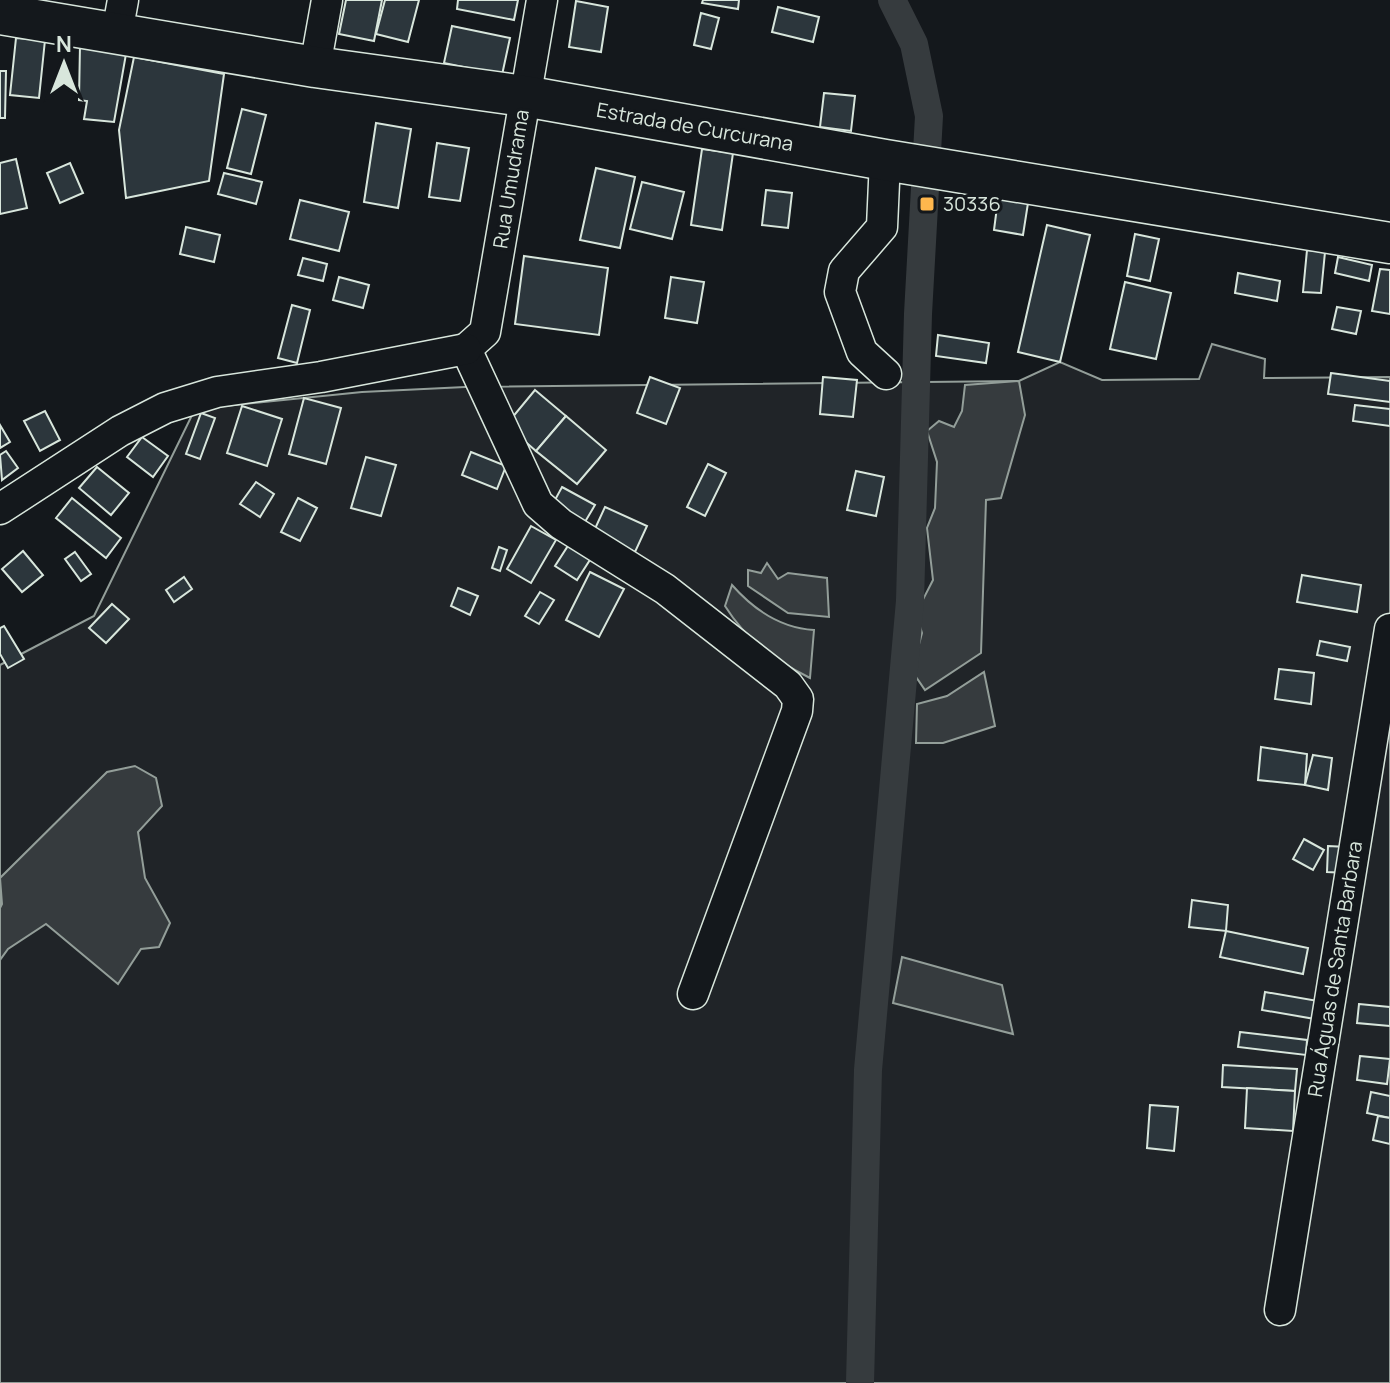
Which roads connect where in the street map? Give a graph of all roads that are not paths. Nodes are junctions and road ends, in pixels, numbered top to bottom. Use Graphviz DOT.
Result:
graph roads {
  1 [pos="327,0"];
  2 [pos="542,0"];
  3 [pos="0,14"];
  4 [pos="120,16"];
  5 [pos="315,67"];
  6 [pos="524,96"];
  7 [pos="893,161"];
  8 [pos="1390,243"];
  9 [pos="466,349"];
  10 [pos="886,374"];
  11 [pos="0,509"];
  12 [pos="1390,629"];
  13 [pos="1376,802"];
  14 [pos="693,994"];
  15 [pos="1280,1310"];
  1 -- 5 [label="street"];
  2 -- 6 [label="street, Rua Umudrama"];
  3 -- 4 [label="main road, Estrada de Curcurana"];
  4 -- 5 [label="main road, Estrada de Curcurana"];
  5 -- 6 [label="main road, Estrada de Curcurana"];
  6 -- 7 [label="main road, Estrada de Curcurana"];
  6 -- 9 [label="street, Rua Umudrama"];
  7 -- 8 [label="main road, Estrada de Curcurana"];
  7 -- 10 [label="street"];
  9 -- 11 [label="street"];
  9 -- 14 [label="street"];
  12 -- 13 [label="street, Rua Águas de Santa Barbara"];
  13 -- 15 [label="street, Rua Águas de Santa Barbara"];
}
